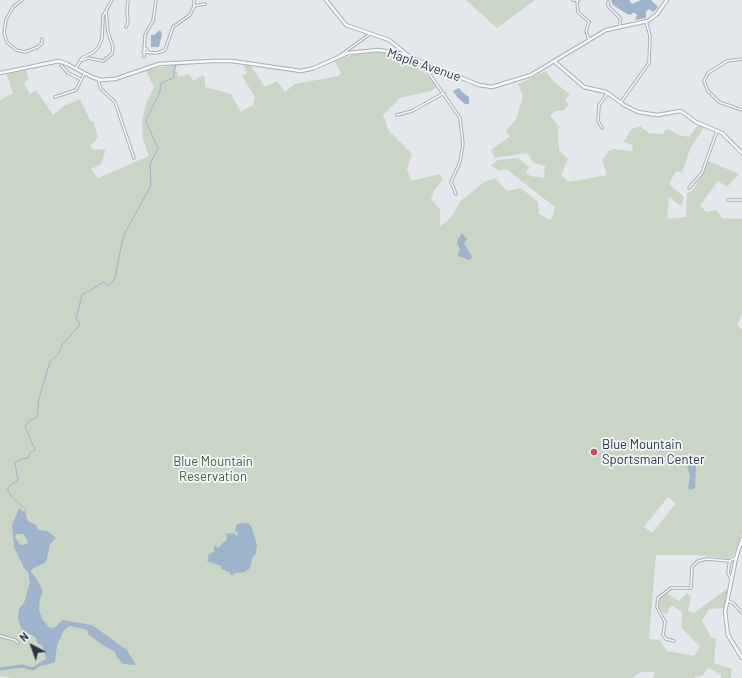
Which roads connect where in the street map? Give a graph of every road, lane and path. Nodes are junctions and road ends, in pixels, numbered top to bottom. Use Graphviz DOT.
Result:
graph roads {
  1 [pos="22,0"];
  2 [pos="112,0"];
  3 [pos="128,0"];
  4 [pos="156,0"];
  5 [pos="194,0"];
  6 [pos="326,0"];
  7 [pos="573,0"];
  8 [pos="667,0"];
  9 [pos="578,1"];
  10 [pos="608,2"];
  11 [pos="205,4"];
  12 [pos="194,6"];
  13 [pos="106,11"];
  14 [pos="646,21"];
  15 [pos="620,26"];
  16 [pos="126,27"];
  17 [pos="370,34"];
  18 [pos="42,39"];
  19 [pos="589,40"];
  20 [pos="144,47"];
  21 [pos="143,52"];
  22 [pos="150,53"];
  23 [pos="144,57"];
  24 [pos="338,57"];
  25 [pos="411,58"];
  26 [pos="742,59"];
  27 [pos="80,61"];
  28 [pos="555,62"];
  29 [pos="61,65"];
  30 [pos="76,69"];
  31 [pos="0,73"];
  32 [pos="84,74"];
  33 [pos="81,79"];
  34 [pos="98,79"];
  35 [pos="444,93"];
  36 [pos="608,93"];
  37 [pos="55,97"];
  38 [pos="620,102"];
  39 [pos="742,110"];
  40 [pos="397,115"];
  41 [pos="602,128"];
  42 [pos="717,131"];
  43 [pos="742,153"];
  44 [pos="134,158"];
  45 [pos="689,188"];
  46 [pos="456,194"];
  47 [pos="728,200"];
  48 [pos="742,200"];
  49 [pos="742,539"];
  50 [pos="736,558"];
  51 [pos="730,561"];
  52 [pos="731,578"];
  53 [pos="726,600"];
  54 [pos="742,613"];
  55 [pos="0,636"];
  56 [pos="674,641"];
  57 [pos="18,643"];
  58 [pos="742,658"];
  1 -- 18 [label="street"];
  2 -- 13 [label="street"];
  3 -- 16 [label="street"];
  4 -- 20 [label="street"];
  5 -- 12 [label="street"];
  6 -- 17 [label="street"];
  7 -- 9 [label="street"];
  8 -- 14 [label="street, Maple Avenue"];
  9 -- 19 [label="street"];
  10 -- 15 [label="street"];
  11 -- 12 [label="street"];
  12 -- 22 [label="street"];
  13 -- 27 [label="street"];
  13 -- 27 [label="street"];
  14 -- 15 [label="street, Maple Avenue"];
  14 -- 38 [label="street"];
  15 -- 19 [label="street, Maple Avenue"];
  17 -- 24 [label="street"];
  17 -- 25 [label="street"];
  19 -- 28 [label="street, Maple Avenue"];
  20 -- 21 [label="street"];
  20 -- 22 [label="street"];
  21 -- 22 [label="street"];
  21 -- 23 [label="street"];
  24 -- 25 [label="street, Maple Avenue"];
  24 -- 34 [label="street, Maple Avenue"];
  25 -- 28 [label="street, Maple Avenue"];
  25 -- 35 [label="street"];
  26 -- 39 [label="street"];
  27 -- 30 [label="street"];
  28 -- 36 [label="street"];
  29 -- 33 [label="street"];
  30 -- 31 [label="street, Maple Avenue"];
  30 -- 32 [label="street, Maple Avenue"];
  32 -- 33 [label="street"];
  32 -- 34 [label="street, Maple Avenue"];
  33 -- 37 [label="street"];
  34 -- 44 [label="street"];
  35 -- 40 [label="street"];
  35 -- 46 [label="street"];
  36 -- 38 [label="street"];
  36 -- 41 [label="street"];
  38 -- 42 [label="street"];
  42 -- 43 [label="street"];
  42 -- 45 [label="street"];
  47 -- 48 [label="street"];
  49 -- 50 [label="street"];
  50 -- 51 [label="street"];
  50 -- 52 [label="street"];
  51 -- 52 [label="street"];
  51 -- 56 [label="street"];
  52 -- 53 [label="street"];
  53 -- 54 [label="street"];
  53 -- 58 [label="street"];
  55 -- 57 [label="street"];
}
